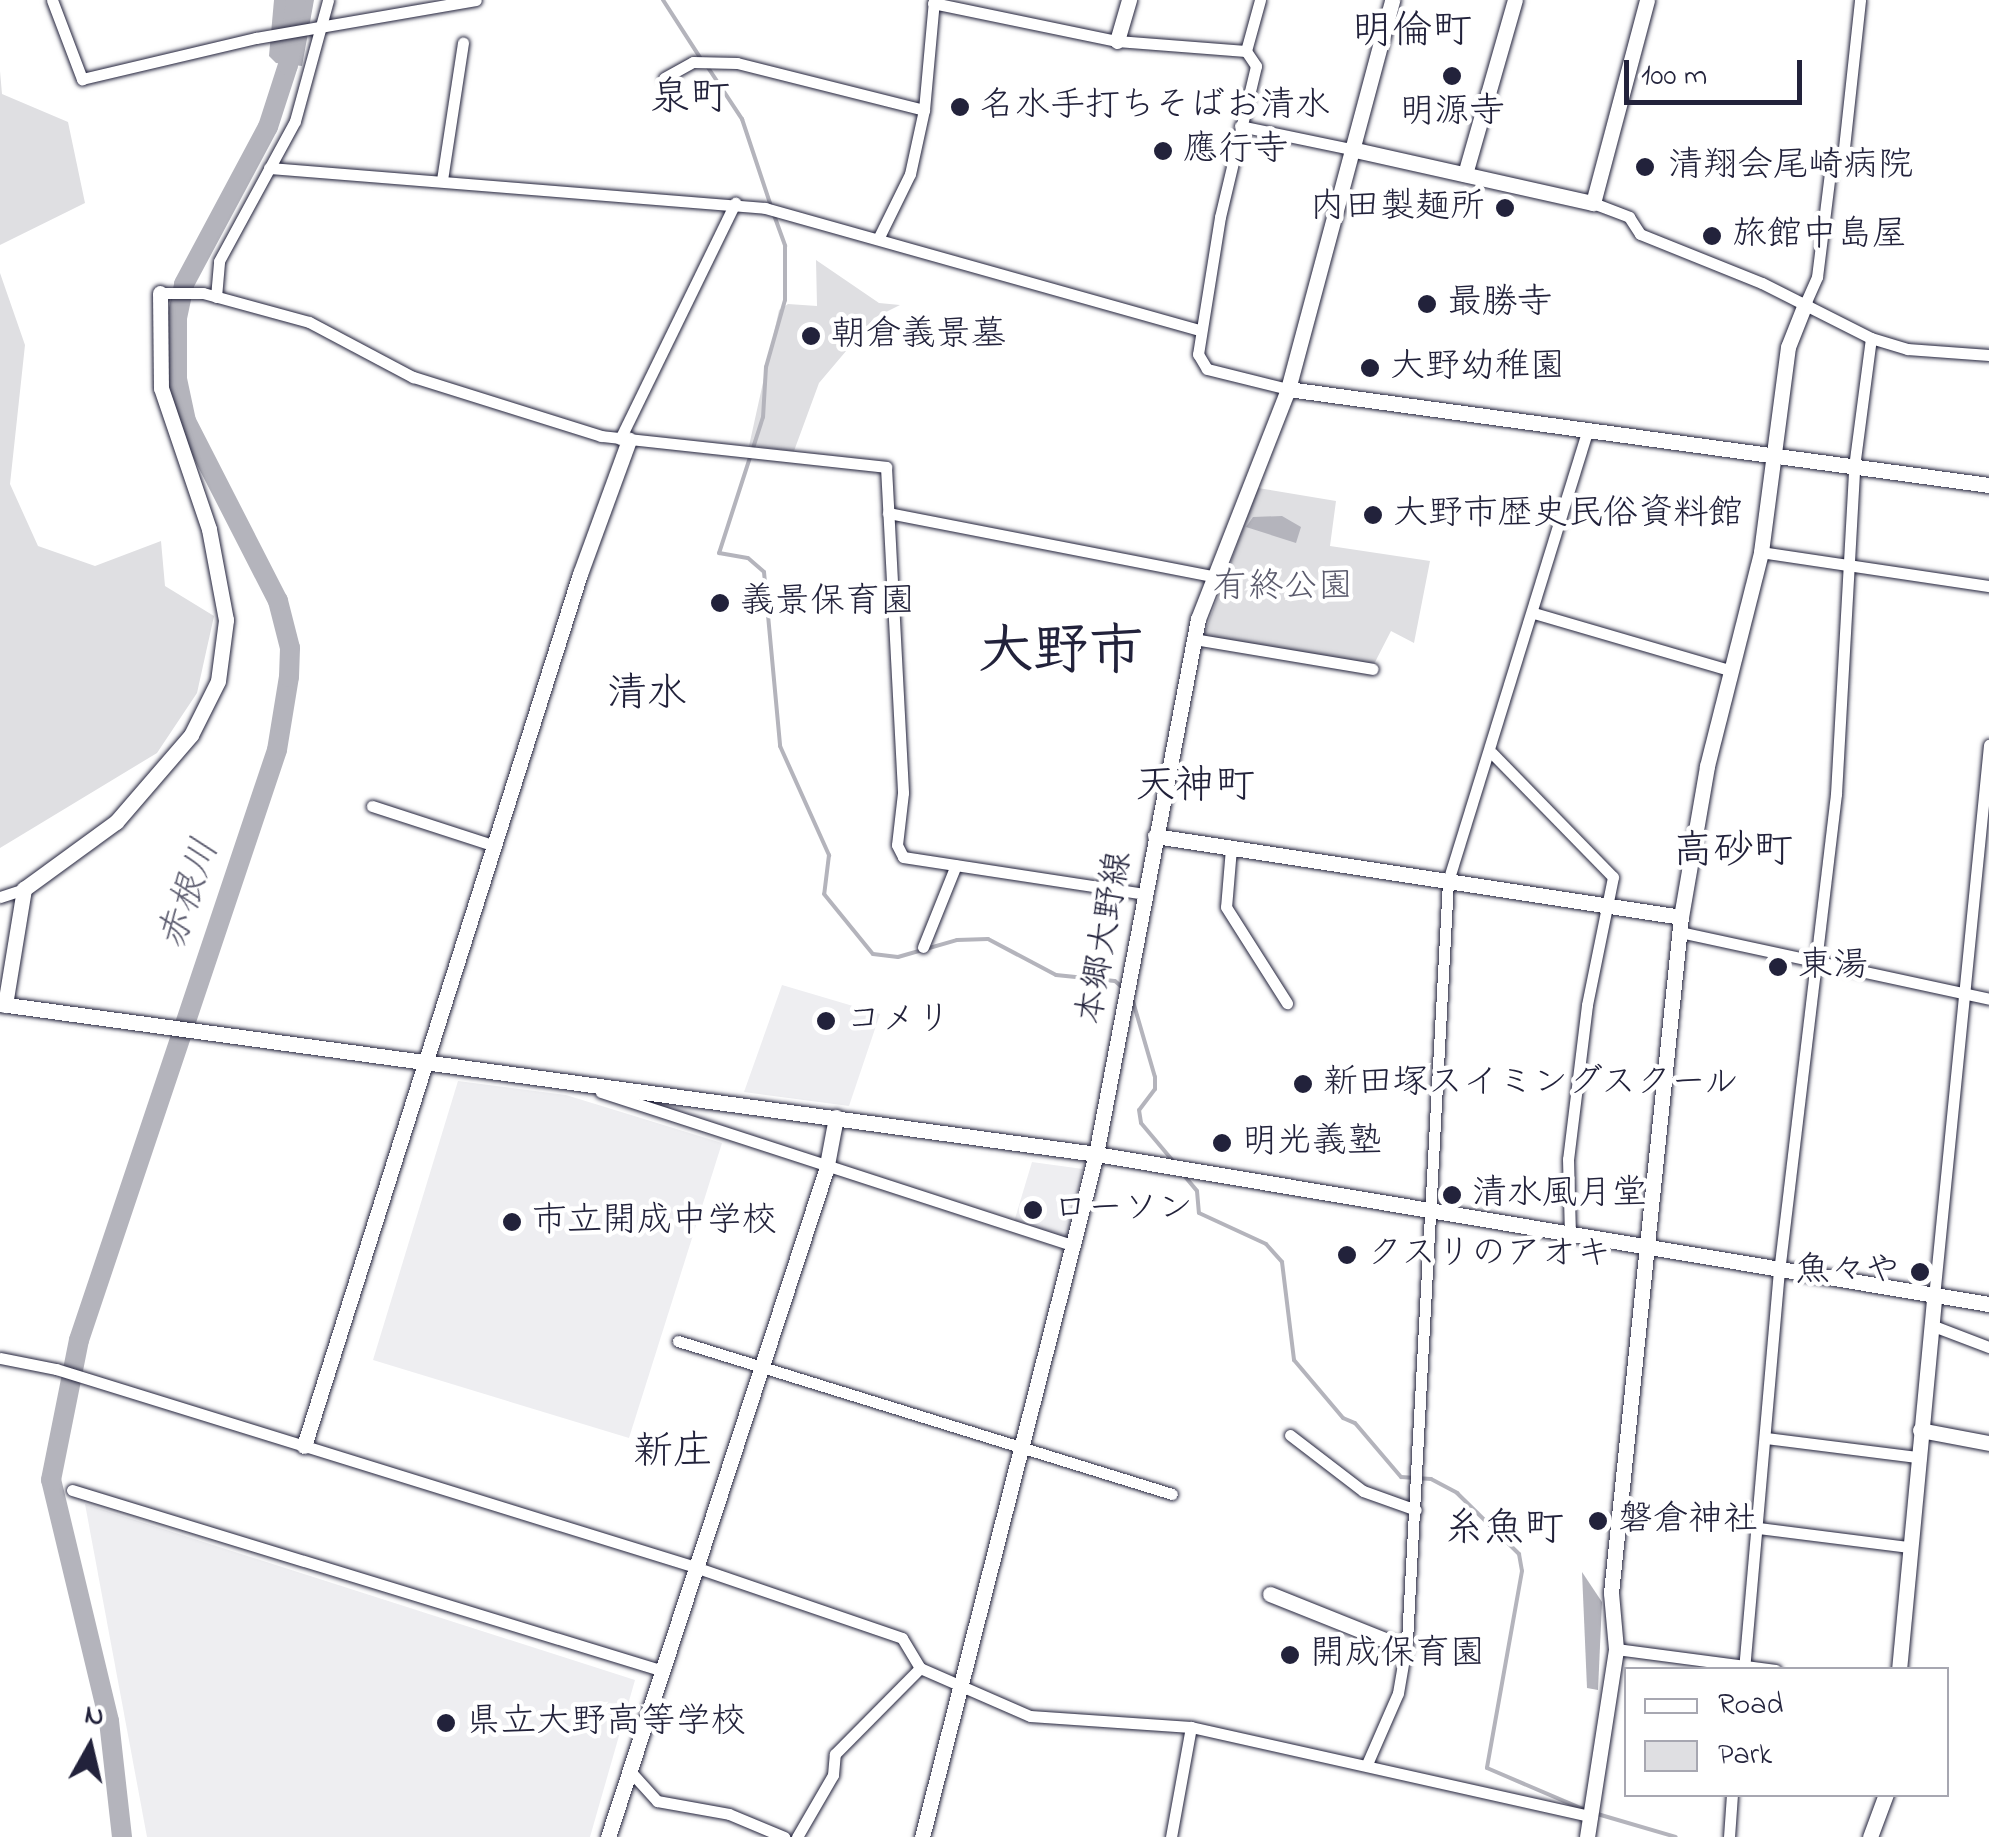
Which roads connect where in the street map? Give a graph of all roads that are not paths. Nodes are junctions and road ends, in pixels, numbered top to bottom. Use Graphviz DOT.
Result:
graph roads {
  1 [pos="52,0"];
  2 [pos="328,0"];
  3 [pos="476,0"];
  4 [pos="1128,0"];
  5 [pos="1260,0"];
  6 [pos="1392,0"];
  7 [pos="1515,0"];
  8 [pos="1646,0"];
  9 [pos="1860,0"];
  10 [pos="934,2"];
  11 [pos="319,28"];
  12 [pos="1117,40"];
  13 [pos="464,43"];
  14 [pos="1246,51"];
  15 [pos="664,78"];
  16 [pos="924,110"];
  17 [pos="1240,126"];
  18 [pos="1351,149"];
  19 [pos="270,168"];
  20 [pos="1466,174"];
  21 [pos="442,180"];
  22 [pos="734,203"];
  23 [pos="1592,203"];
  24 [pos="878,237"];
  25 [pos="164,292"];
  26 [pos="210,295"];
  27 [pos="1804,304"];
  28 [pos="1199,330"];
  29 [pos="1870,338"];
  30 [pos="1989,355"];
  31 [pos="1288,389"];
  32 [pos="1588,430"];
  33 [pos="624,439"];
  34 [pos="1774,456"];
  35 [pos="1854,467"];
  36 [pos="1989,485"];
  37 [pos="888,512"];
  38 [pos="1762,552"];
  39 [pos="1849,563"];
  40 [pos="1212,576"];
  41 [pos="1989,586"];
  42 [pos="1534,614"];
  43 [pos="1194,639"];
  44 [pos="1373,669"];
  45 [pos="1729,670"];
  46 [pos="1989,745"];
  47 [pos="1492,753"];
  48 [pos="372,806"];
  49 [pos="1154,836"];
  50 [pos="495,846"];
  51 [pos="1231,848"];
  52 [pos="956,866"];
  53 [pos="1448,881"];
  54 [pos="24,889"];
  55 [pos="1144,894"];
  56 [pos="0,897"];
  57 [pos="1608,906"];
  58 [pos="1681,925"];
  59 [pos="923,947"];
  60 [pos="1819,963"];
  61 [pos="1964,993"];
  62 [pos="1989,999"];
  63 [pos="1286,1003"];
  64 [pos="2,1005"];
  65 [pos="428,1060"];
  66 [pos="578,1084"];
  67 [pos="836,1117"];
  68 [pos="1096,1154"];
  69 [pos="826,1170"];
  70 [pos="1426,1210"];
  71 [pos="1570,1236"];
  72 [pos="1073,1246"];
  73 [pos="1650,1250"];
  74 [pos="1779,1272"];
  75 [pos="1934,1297"];
  76 [pos="1989,1304"];
  77 [pos="1931,1325"];
  78 [pos="678,1341"];
  79 [pos="1989,1346"];
  80 [pos="0,1358"];
  81 [pos="760,1366"];
  82 [pos="1920,1430"];
  83 [pos="1290,1436"];
  84 [pos="1766,1438"];
  85 [pos="1989,1444"];
  86 [pos="304,1446"];
  87 [pos="1022,1447"];
  88 [pos="1917,1457"];
  89 [pos="72,1490"];
  90 [pos="1172,1494"];
  91 [pos="1416,1510"];
  92 [pos="1758,1528"];
  93 [pos="1908,1547"];
  94 [pos="692,1566"];
  95 [pos="1270,1594"];
  96 [pos="1406,1648"];
  97 [pos="1616,1649"];
  98 [pos="1737,1667"];
  99 [pos="1744,1667"];
  100 [pos="1900,1667"];
  101 [pos="920,1668"];
  102 [pos="660,1670"];
  103 [pos="961,1686"];
  104 [pos="1191,1727"];
  105 [pos="1366,1764"];
  106 [pos="629,1770"];
  107 [pos="1732,1797"];
  108 [pos="1885,1797"];
  109 [pos="1592,1817"];
  110 [pos="608,1837"];
  111 [pos="784,1837"];
  112 [pos="797,1837"];
  113 [pos="922,1837"];
  114 [pos="1171,1837"];
  115 [pos="1586,1837"];
  116 [pos="1728,1837"];
  117 [pos="1870,1837"];
  1 -- 11 [label="street"];
  2 -- 11 [label="street"];
  3 -- 11 [label="street"];
  4 -- 12 [label="street"];
  5 -- 14 [label="street"];
  6 -- 18 [label="street, 本郷大野線"];
  7 -- 20 [label="street"];
  8 -- 23 [label="street"];
  9 -- 27 [label="street"];
  10 -- 12 [label="street"];
  10 -- 16 [label="street"];
  11 -- 19 [label="street"];
  12 -- 14 [label="street"];
  13 -- 21 [label="street"];
  14 -- 17 [label="street"];
  15 -- 16 [label="street"];
  16 -- 24 [label="street"];
  17 -- 18 [label="street"];
  17 -- 28 [label="street"];
  18 -- 20 [label="street"];
  18 -- 31 [label="street, 本郷大野線"];
  19 -- 21 [label="street"];
  19 -- 26 [label="street"];
  20 -- 23 [label="street"];
  21 -- 22 [label="street"];
  22 -- 24 [label="street"];
  22 -- 33 [label="street"];
  23 -- 27 [label="street"];
  24 -- 28 [label="street"];
  25 -- 26 [label="street"];
  25 -- 54 [label="street"];
  26 -- 33 [label="street"];
  27 -- 29 [label="street"];
  27 -- 34 [label="street"];
  28 -- 31 [label="street"];
  29 -- 30 [label="street"];
  29 -- 35 [label="street"];
  31 -- 32 [label="street"];
  31 -- 40 [label="street, 本郷大野線"];
  32 -- 34 [label="street"];
  32 -- 42 [label="street"];
  33 -- 37 [label="street"];
  33 -- 50 [label="street"];
  34 -- 35 [label="street"];
  34 -- 38 [label="street"];
  35 -- 36 [label="street"];
  35 -- 39 [label="street"];
  37 -- 40 [label="street"];
  37 -- 52 [label="street"];
  38 -- 39 [label="street"];
  38 -- 45 [label="street"];
  39 -- 41 [label="street"];
  39 -- 60 [label="street"];
  40 -- 43 [label="street, 本郷大野線"];
  42 -- 45 [label="street"];
  42 -- 47 [label="street"];
  43 -- 44 [label="street"];
  43 -- 49 [label="street, 本郷大野線"];
  45 -- 58 [label="street"];
  46 -- 61 [label="street"];
  47 -- 53 [label="street"];
  47 -- 57 [label="street"];
  48 -- 50 [label="street"];
  49 -- 51 [label="street"];
  49 -- 55 [label="street, 本郷大野線"];
  50 -- 65 [label="street"];
  51 -- 53 [label="street"];
  51 -- 63 [label="street"];
  52 -- 55 [label="street"];
  52 -- 59 [label="street"];
  53 -- 57 [label="street"];
  53 -- 70 [label="street"];
  54 -- 56 [label="street"];
  54 -- 64 [label="street"];
  55 -- 68 [label="street, 本郷大野線"];
  57 -- 58 [label="street"];
  57 -- 71 [label="street"];
  58 -- 60 [label="street"];
  58 -- 73 [label="street"];
  60 -- 61 [label="street"];
  60 -- 74 [label="street"];
  61 -- 62 [label="street"];
  61 -- 75 [label="street"];
  64 -- 65 [label="street"];
  65 -- 66 [label="street"];
  65 -- 86 [label="street"];
  66 -- 67 [label="street"];
  66 -- 69 [label="street"];
  67 -- 68 [label="street"];
  67 -- 69 [label="street"];
  68 -- 70 [label="street"];
  68 -- 72 [label="street, 本郷大野線"];
  69 -- 72 [label="street"];
  69 -- 81 [label="street"];
  70 -- 71 [label="street"];
  70 -- 91 [label="street"];
  71 -- 73 [label="street"];
  72 -- 87 [label="street, 本郷大野線"];
  73 -- 74 [label="street"];
  73 -- 97 [label="street"];
  74 -- 75 [label="street"];
  74 -- 84 [label="street"];
  75 -- 76 [label="street"];
  75 -- 77 [label="street"];
  77 -- 79 [label="street"];
  77 -- 82 [label="street"];
  78 -- 81 [label="street"];
  80 -- 86 [label="street"];
  81 -- 87 [label="street"];
  81 -- 94 [label="street"];
  82 -- 85 [label="street"];
  82 -- 88 [label="street"];
  83 -- 91 [label="street"];
  84 -- 88 [label="street"];
  84 -- 92 [label="street"];
  86 -- 94 [label="street"];
  87 -- 90 [label="street"];
  87 -- 103 [label="street, 本郷大野線"];
  88 -- 93 [label="street"];
  89 -- 102 [label="street"];
  91 -- 96 [label="street"];
  92 -- 93 [label="street"];
  92 -- 99 [label="street"];
  93 -- 100 [label="street"];
  94 -- 101 [label="street"];
  94 -- 102 [label="street"];
  95 -- 96 [label="street"];
  96 -- 105 [label="street"];
  97 -- 98 [label="street"];
  97 -- 109 [label="street"];
  101 -- 103 [label="street"];
  101 -- 112 [label="street"];
  102 -- 106 [label="street"];
  103 -- 104 [label="street"];
  103 -- 113 [label="street, 本郷大野線"];
  104 -- 105 [label="street"];
  104 -- 114 [label="street"];
  105 -- 109 [label="street"];
  106 -- 110 [label="street"];
  106 -- 111 [label="street"];
  107 -- 116 [label="street"];
  108 -- 117 [label="street"];
  109 -- 115 [label="street"];
}
